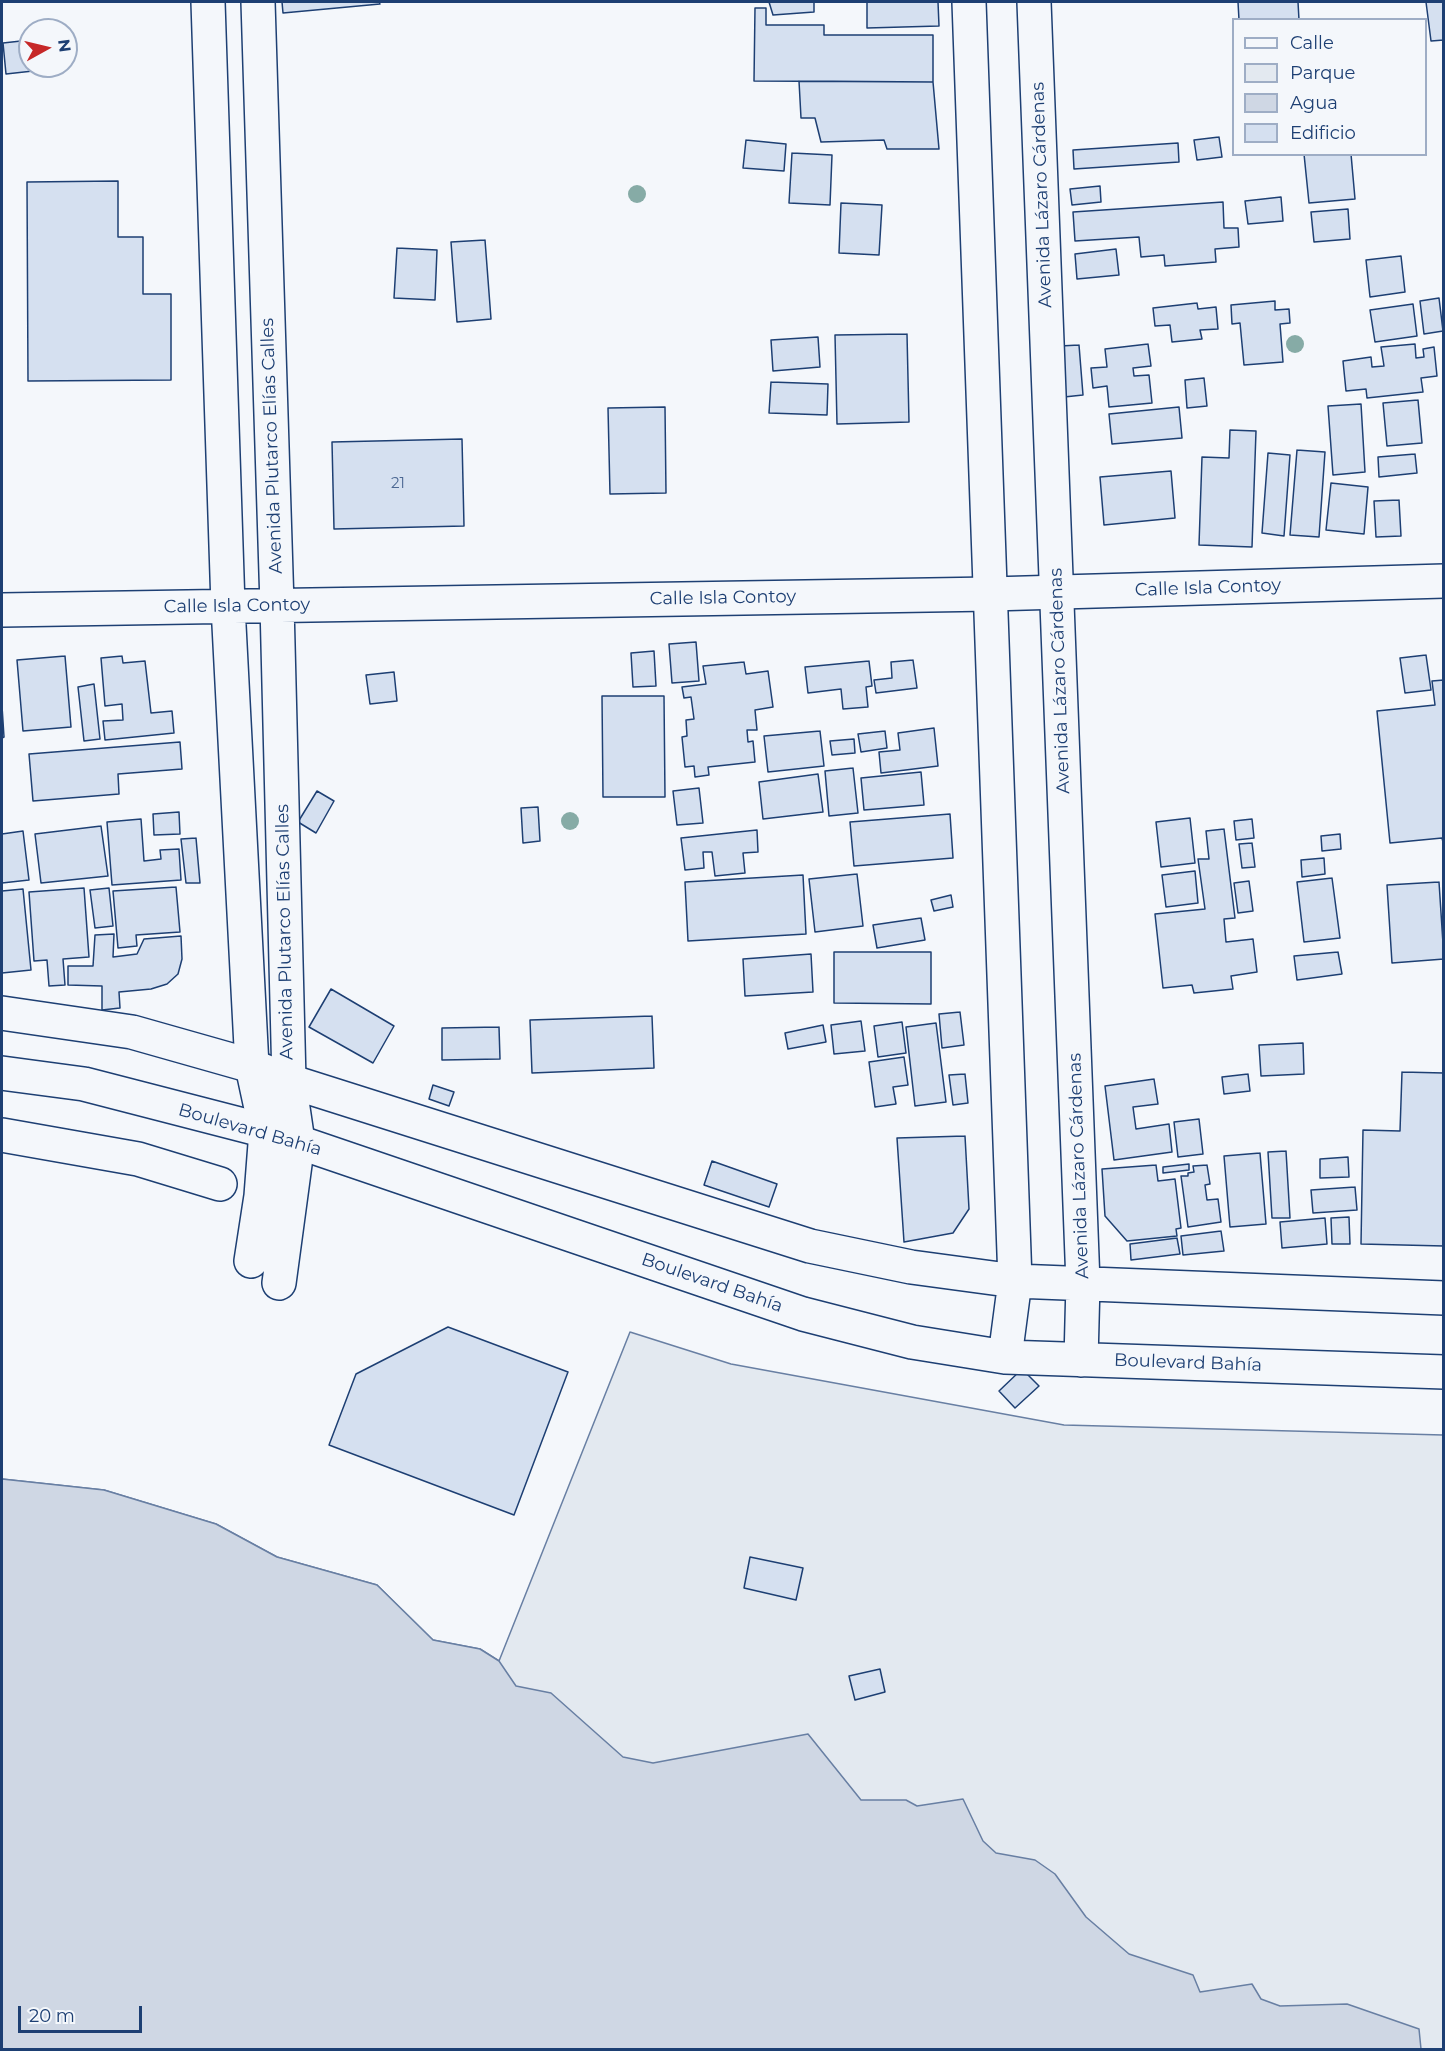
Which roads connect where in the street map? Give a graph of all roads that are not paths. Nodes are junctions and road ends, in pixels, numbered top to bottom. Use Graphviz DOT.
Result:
graph roads {
  1 [pos="208,2"];
  2 [pos="258,2"];
  3 [pos="969,2"];
  4 [pos="1034,2"];
  5 [pos="1443,581"];
  6 [pos="1057,592"];
  7 [pos="991,594"];
  8 [pos="277,605"];
  9 [pos="228,606"];
  10 [pos="2,610"];
  11 [pos="2,1013"];
  12 [pos="252,1066"];
  13 [pos="2,1073"];
  14 [pos="289,1081"];
  15 [pos="266,1131"];
  16 [pos="2,1135"];
  17 [pos="298,1142"];
  18 [pos="220,1184"];
  19 [pos="251,1261"];
  20 [pos="1015,1281"];
  21 [pos="279,1283"];
  22 [pos="1083,1283"];
  23 [pos="1443,1298"];
  24 [pos="1005,1357"];
  25 [pos="1082,1360"];
  26 [pos="1443,1372"];
  1 -- 9 [label="main road, Avenida Plutarco Elías Calles"];
  2 -- 8 [label="main road, Avenida Plutarco Elías Calles"];
  3 -- 7 [label="main road"];
  4 -- 6 [label="main road, Avenida Lázaro Cárdenas"];
  5 -- 6 [label="main road, Calle Isla Contoy"];
  6 -- 7 [label="main road, Calle Isla Contoy"];
  6 -- 22 [label="main road, Avenida Lázaro Cárdenas"];
  7 -- 8 [label="main road, Calle Isla Contoy"];
  7 -- 20 [label="main road"];
  8 -- 9 [label="main road, Calle Isla Contoy"];
  8 -- 14 [label="main road, Avenida Plutarco Elías Calles"];
  9 -- 10 [label="main road, Calle Isla Contoy"];
  9 -- 12 [label="main road, Avenida Plutarco Elías Calles"];
  11 -- 12 [label="main road"];
  12 -- 14 [label="main road"];
  12 -- 15 [label="main road, Avenida Plutarco Elías Calles"];
  13 -- 15 [label="main road, Boulevard Bahía"];
  14 -- 17 [label="main road, Avenida Plutarco Elías Calles"];
  14 -- 20 [label="main road"];
  15 -- 17 [label="main road, Boulevard Bahía"];
  15 -- 19 [label="main road, Avenida Plutarco Elías Calles"];
  16 -- 18 [label="main road"];
  17 -- 21 [label="main road, Avenida Plutarco Elías Calles"];
  17 -- 24 [label="main road, Boulevard Bahía"];
  20 -- 22 [label="main road"];
  20 -- 24 [label="main road"];
  22 -- 23 [label="main road"];
  22 -- 25 [label="main road, Avenida Lázaro Cárdenas"];
  24 -- 25 [label="main road, Boulevard Bahía"];
  25 -- 26 [label="main road, Boulevard Bahía"];
}
